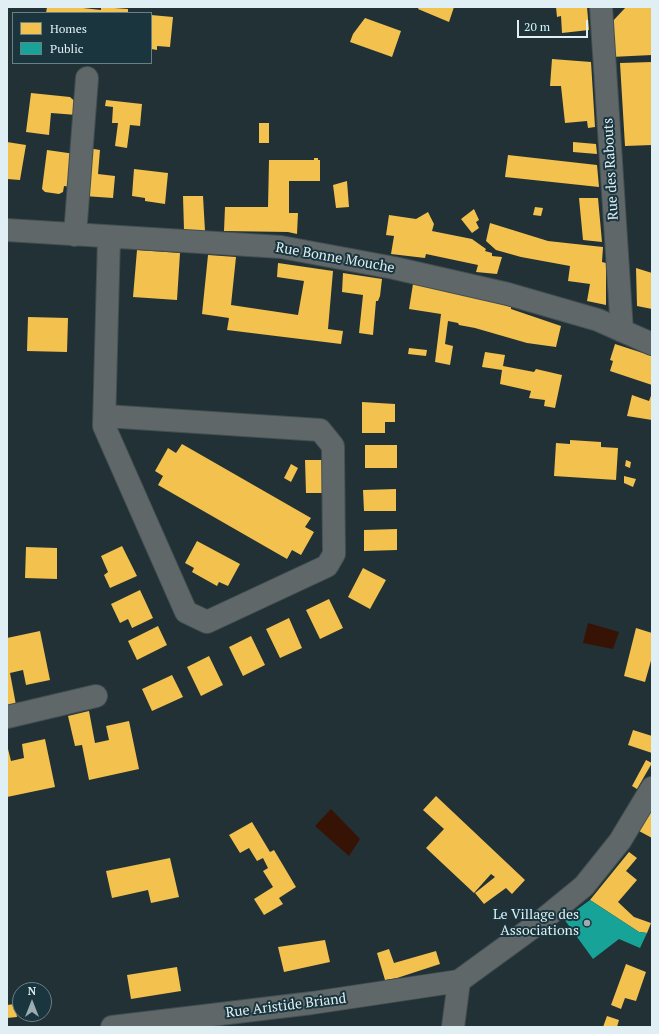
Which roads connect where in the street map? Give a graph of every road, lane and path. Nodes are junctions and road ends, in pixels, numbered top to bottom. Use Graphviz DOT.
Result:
graph roads {
  1 [pos="601,7"];
  2 [pos="87,78"];
  3 [pos="7,230"];
  4 [pos="75,235"];
  5 [pos="109,237"];
  6 [pos="622,331"];
  7 [pos="652,344"];
  8 [pos="105,416"];
  9 [pos="96,696"];
  10 [pos="7,717"];
  11 [pos="652,788"];
  12 [pos="458,981"];
  13 [pos="112,1027"];
  14 [pos="453,1027"];
  1 -- 6 [label="street, Rue des Rabouts"];
  2 -- 4 [label="street"];
  3 -- 4 [label="street, Rue Bonne Mouche"];
  4 -- 5 [label="street, Rue Bonne Mouche"];
  5 -- 6 [label="street, Rue Bonne Mouche"];
  5 -- 8 [label="street"];
  6 -- 7 [label="street, Rue Bonne Mouche"];
  8 -- 8 [label="street"];
  9 -- 10 [label="street"];
  11 -- 12 [label="street"];
  12 -- 13 [label="street, Rue Aristide Briand"];
  12 -- 14 [label="street"];
}
